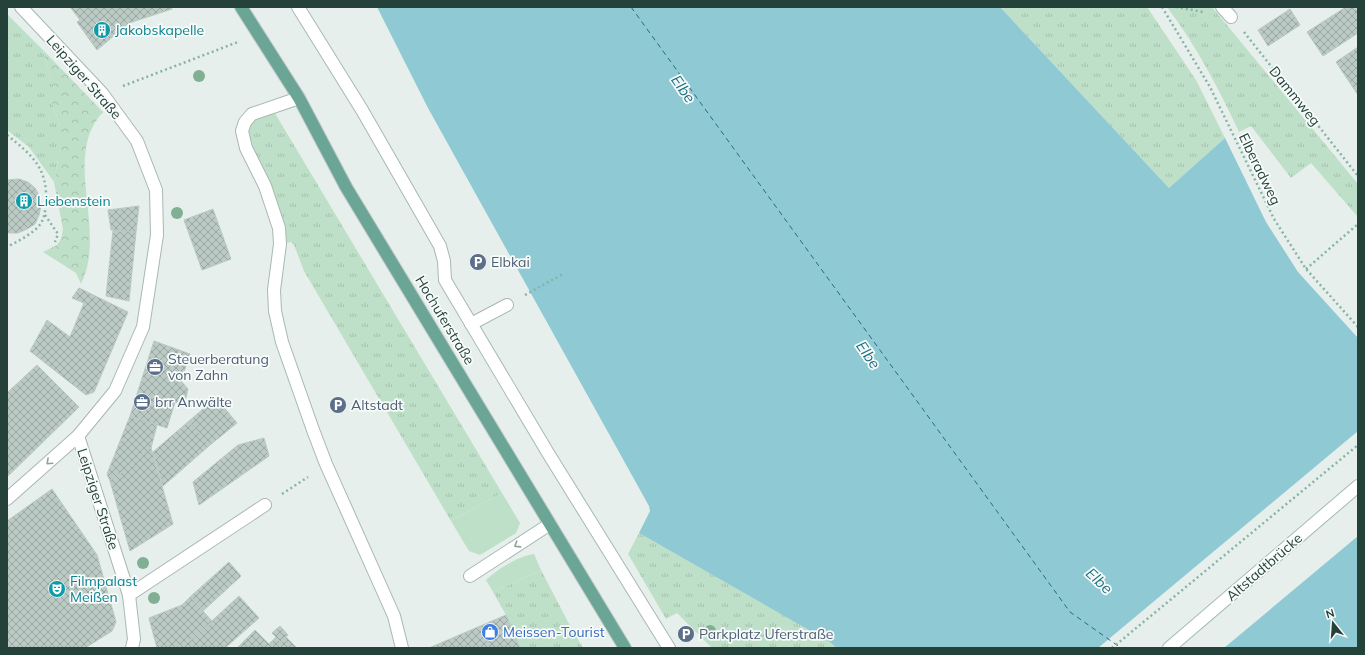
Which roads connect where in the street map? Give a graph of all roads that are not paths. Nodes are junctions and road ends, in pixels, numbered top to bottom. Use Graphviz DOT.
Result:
graph roads {
  1 [pos="21,7"];
  2 [pos="241,7"];
  3 [pos="298,7"];
  4 [pos="1222,7"];
  5 [pos="1231,17"];
  6 [pos="299,98"];
  7 [pos="506,305"];
  8 [pos="471,324"];
  9 [pos="78,436"];
  10 [pos="1358,486"];
  11 [pos="7,499"];
  12 [pos="265,505"];
  13 [pos="550,524"];
  14 [pos="470,576"];
  15 [pos="130,595"];
  16 [pos="132,648"];
  17 [pos="402,648"];
  18 [pos="625,648"];
  19 [pos="669,648"];
  20 [pos="1170,648"];
  1 -- 9 [label="street, Leipziger Straße"];
  2 -- 6 [label="main road, Hochuferstraße"];
  3 -- 8 [label="street"];
  4 -- 5 [label="street"];
  6 -- 13 [label="main road, Hochuferstraße"];
  6 -- 17 [label="street"];
  7 -- 8 [label="street"];
  8 -- 19 [label="street"];
  9 -- 11 [label="street, one-way"];
  9 -- 15 [label="street, Leipziger Straße"];
  10 -- 20 [label="street, Altstadtbrücke"];
  12 -- 15 [label="street"];
  13 -- 14 [label="street, one-way"];
  13 -- 18 [label="main road, Hochuferstraße"];
  15 -- 16 [label="street, Leipziger Straße"];
}
